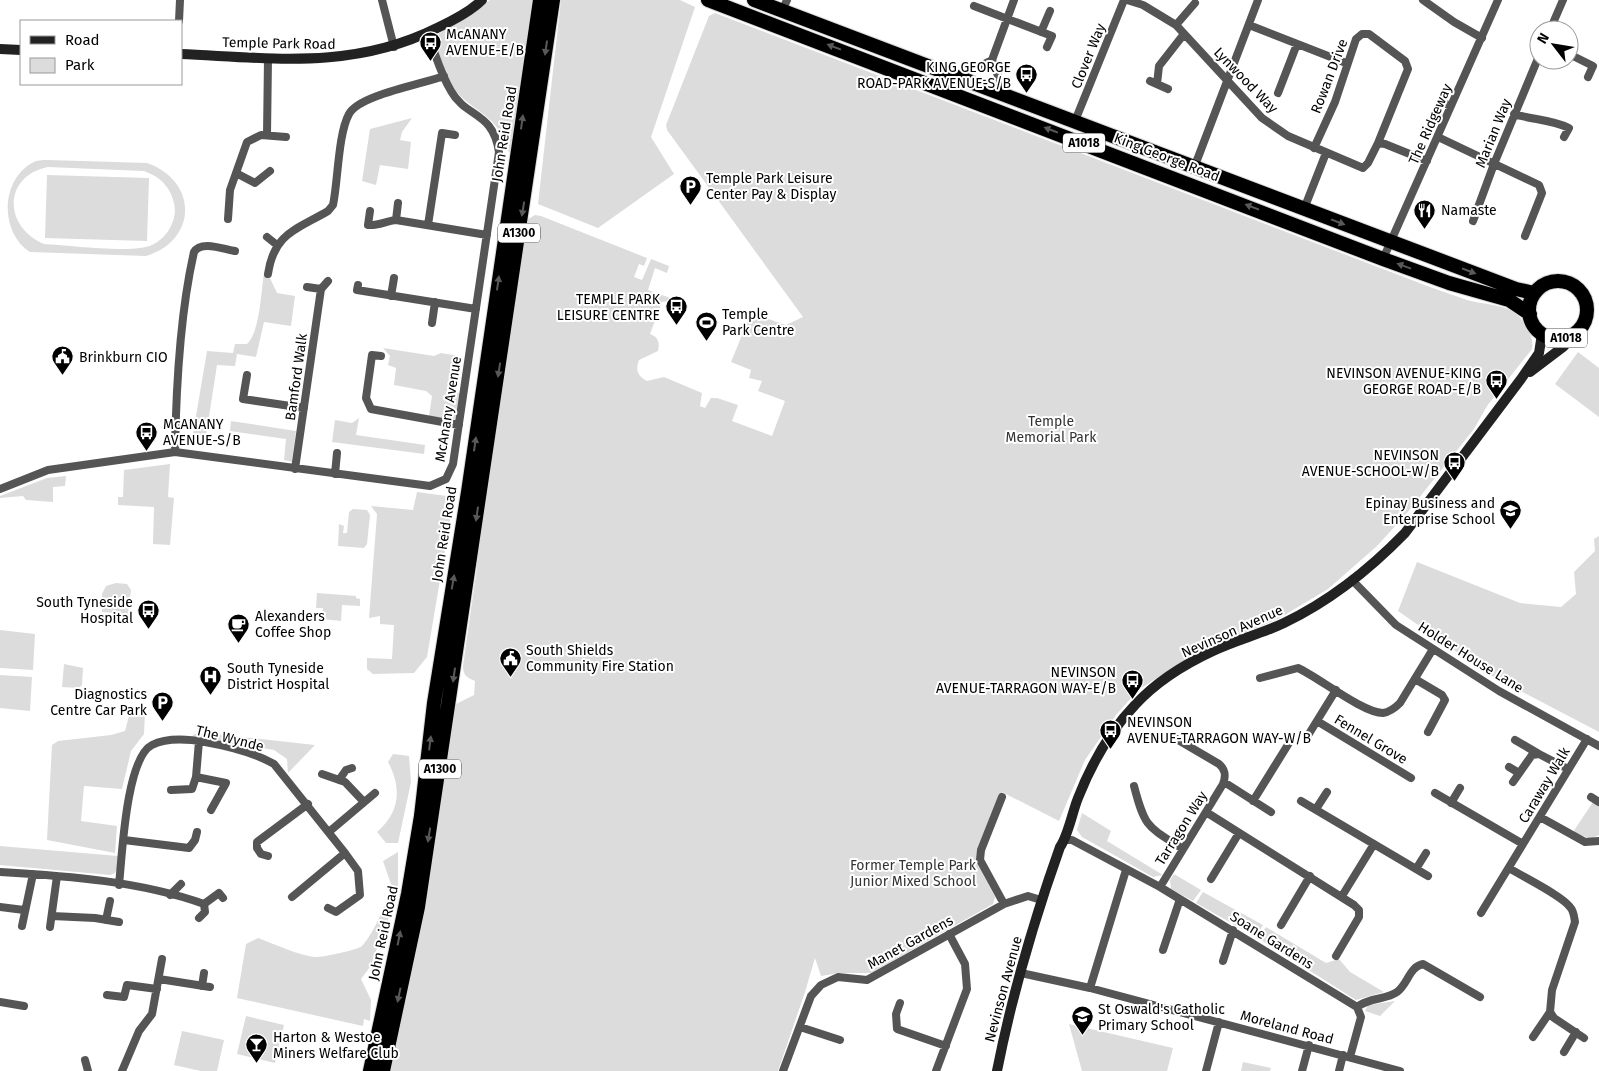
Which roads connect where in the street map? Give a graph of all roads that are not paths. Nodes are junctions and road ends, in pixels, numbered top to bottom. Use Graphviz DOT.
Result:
graph roads {
  1 [pos="180,0"];
  2 [pos="382,0"];
  3 [pos="540,0"];
  4 [pos="553,0"];
  5 [pos="708,0"];
  6 [pos="1014,0"];
  7 [pos="1127,0"];
  8 [pos="1258,0"];
  9 [pos="1423,0"];
  10 [pos="1498,0"];
  11 [pos="1563,0"];
  12 [pos="482,1"];
  13 [pos="760,2"];
  14 [pos="1195,2"];
  15 [pos="784,5"];
  16 [pos="974,6"];
  17 [pos="1050,11"];
  18 [pos="760,19"];
  19 [pos="1007,19"];
  20 [pos="178,20"];
  21 [pos="1554,20"];
  22 [pos="1176,25"];
  23 [pos="1249,25"];
  24 [pos="1041,32"];
  25 [pos="427,33"];
  26 [pos="1184,34"];
  27 [pos="1482,38"];
  28 [pos="1296,44"];
  29 [pos="394,47"];
  30 [pos="1047,47"];
  31 [pos="0,49"];
  32 [pos="20,50"];
  33 [pos="182,54"];
  34 [pos="268,58"];
  35 [pos="1579,59"];
  36 [pos="992,60"];
  37 [pos="1346,63"];
  38 [pos="1533,70"];
  39 [pos="444,76"];
  40 [pos="960,76"];
  41 [pos="1588,77"];
  42 [pos="1227,80"];
  43 [pos="1168,89"];
  44 [pos="953,92"];
  45 [pos="1278,92"];
  46 [pos="1005,94"];
  47 [pos="1440,102"];
  48 [pos="1451,106"];
  49 [pos="999,110"];
  50 [pos="1514,114"];
  51 [pos="1075,121"];
  52 [pos="267,135"];
  53 [pos="455,135"];
  54 [pos="286,137"];
  55 [pos="1564,137"];
  56 [pos="1438,138"];
  57 [pos="1378,143"];
  58 [pos="1314,148"];
  59 [pos="1326,153"];
  60 [pos="1427,161"];
  61 [pos="1494,164"];
  62 [pos="1194,168"];
  63 [pos="270,171"];
  64 [pos="236,173"];
  65 [pos="1188,183"];
  66 [pos="398,203"];
  67 [pos="1304,209"];
  68 [pos="370,211"];
  69 [pos="228,219"];
  70 [pos="396,220"];
  71 [pos="1473,221"];
  72 [pos="428,225"];
  73 [pos="487,235"];
  74 [pos="1525,236"];
  75 [pos="267,237"];
  76 [pos="1390,242"];
  77 [pos="277,245"];
  78 [pos="235,251"];
  79 [pos="1383,259"];
  80 [pos="268,274"];
  81 [pos="394,278"];
  82 [pos="328,281"];
  83 [pos="358,285"];
  84 [pos="307,287"];
  85 [pos="321,289"];
  86 [pos="1534,294"];
  87 [pos="391,296"];
  88 [pos="1584,297"];
  89 [pos="1599,299"];
  90 [pos="435,302"];
  91 [pos="476,309"];
  92 [pos="1530,314"];
  93 [pos="1599,316"];
  94 [pos="432,323"];
  95 [pos="1579,330"];
  96 [pos="1542,334"];
  97 [pos="381,356"];
  98 [pos="247,375"];
  99 [pos="1521,379"];
  100 [pos="304,408"];
  101 [pos="459,425"];
  102 [pos="175,452"];
  103 [pos="338,453"];
  104 [pos="295,469"];
  105 [pos="335,474"];
  106 [pos="0,489"];
  107 [pos="1353,581"];
  108 [pos="1433,649"];
  109 [pos="1260,678"];
  110 [pos="1415,679"];
  111 [pos="1336,690"];
  112 [pos="1317,721"];
  113 [pos="1428,732"];
  114 [pos="1173,737"];
  115 [pos="1308,738"];
  116 [pos="1587,739"];
  117 [pos="1515,740"];
  118 [pos="199,741"];
  119 [pos="1289,743"];
  120 [pos="1599,746"];
  121 [pos="1539,754"];
  122 [pos="1509,767"];
  123 [pos="352,768"];
  124 [pos="1568,770"];
  125 [pos="1519,773"];
  126 [pos="322,774"];
  127 [pos="196,777"];
  128 [pos="1411,778"];
  129 [pos="339,780"];
  130 [pos="1224,782"];
  131 [pos="1513,782"];
  132 [pos="1134,786"];
  133 [pos="1460,788"];
  134 [pos="171,790"];
  135 [pos="1327,792"];
  136 [pos="375,793"];
  137 [pos="1435,793"];
  138 [pos="1002,797"];
  139 [pos="1591,797"];
  140 [pos="1254,801"];
  141 [pos="1301,801"];
  142 [pos="364,802"];
  143 [pos="1599,802"];
  144 [pos="1451,803"];
  145 [pos="308,804"];
  146 [pos="211,810"];
  147 [pos="1316,810"];
  148 [pos="1206,812"];
  149 [pos="1271,812"];
  150 [pos="1540,817"];
  151 [pos="330,831"];
  152 [pos="197,832"];
  153 [pos="1239,833"];
  154 [pos="124,840"];
  155 [pos="1065,840"];
  156 [pos="1599,841"];
  157 [pos="1374,844"];
  158 [pos="1523,844"];
  159 [pos="1183,849"];
  160 [pos="345,853"];
  161 [pos="1426,853"];
  162 [pos="268,856"];
  163 [pos="1509,868"];
  164 [pos="1416,869"];
  165 [pos="1126,870"];
  166 [pos="0,872"];
  167 [pos="33,874"];
  168 [pos="57,876"];
  169 [pos="1310,876"];
  170 [pos="1428,876"];
  171 [pos="1212,879"];
  172 [pos="119,884"];
  173 [pos="181,884"];
  174 [pos="1160,887"];
  175 [pos="170,895"];
  176 [pos="1342,896"];
  177 [pos="292,897"];
  178 [pos="223,898"];
  179 [pos="1180,899"];
  180 [pos="1041,900"];
  181 [pos="110,901"];
  182 [pos="204,904"];
  183 [pos="1004,904"];
  184 [pos="0,907"];
  185 [pos="328,908"];
  186 [pos="24,910"];
  187 [pos="1482,913"];
  188 [pos="52,916"];
  189 [pos="199,918"];
  190 [pos="106,920"];
  191 [pos="118,922"];
  192 [pos="1281,925"];
  193 [pos="22,926"];
  194 [pos="50,927"];
  195 [pos="1233,930"];
  196 [pos="949,934"];
  197 [pos="1164,950"];
  198 [pos="1336,956"];
  199 [pos="162,959"];
  200 [pos="1223,960"];
  201 [pos="204,973"];
  202 [pos="1020,973"];
  203 [pos="159,979"];
  204 [pos="1090,988"];
  205 [pos="157,989"];
  206 [pos="107,995"];
  207 [pos="1480,997"];
  208 [pos="0,1002"];
  209 [pos="900,1003"];
  210 [pos="24,1006"];
  211 [pos="1357,1007"];
  212 [pos="1550,1012"];
  213 [pos="1218,1022"];
  214 [pos="800,1027"];
  215 [pos="1576,1032"];
  216 [pos="1533,1037"];
  217 [pos="1584,1038"];
  218 [pos="840,1040"];
  219 [pos="1309,1045"];
  220 [pos="946,1046"];
  221 [pos="1564,1052"];
  222 [pos="1347,1056"];
  223 [pos="85,1060"];
  224 [pos="88,1071"];
  225 [pos="122,1071"];
  226 [pos="370,1071"];
  227 [pos="383,1071"];
  228 [pos="783,1071"];
  229 [pos="936,1071"];
  230 [pos="997,1071"];
  231 [pos="1206,1071"];
  232 [pos="1302,1071"];
  233 [pos="1339,1071"];
  234 [pos="1400,1071"];
  1 -- 20 [label="street"];
  2 -- 29 [label="street"];
  226 -- 3 [label="highway, John Reid Road / A1300, one-way"];
  4 -- 227 [label="highway, John Reid Road / A1300, one-way"];
  5 -- 18 [label="highway, King George Road / A1018"];
  6 -- 19 [label="street"];
  7 -- 22 [label="street, Lynwood Way"];
  7 -- 51 [label="street, Clover Way"];
  8 -- 23 [label="street"];
  9 -- 27 [label="street"];
  10 -- 27 [label="street, The Ridgeway"];
  11 -- 21 [label="street"];
  12 -- 25 [label="street, Temple Park Road"];
  13 -- 15 [label="highway, King George Road / A1018"];
  13 -- 18 [label="highway"];
  14 -- 22 [label="street"];
  15 -- 40 [label="highway, King George Road / A1018"];
  16 -- 19 [label="street"];
  17 -- 24 [label="street"];
  44 -- 18 [label="highway, King George Road / A1018, one-way"];
  19 -- 24 [label="street"];
  19 -- 36 [label="street"];
  22 -- 26 [label="street, Lynwood Way"];
  23 -- 28 [label="street"];
  23 -- 42 [label="street"];
  24 -- 30 [label="street"];
  25 -- 29 [label="street, Temple Park Road"];
  25 -- 39 [label="street, McAnany Avenue"];
  26 -- 42 [label="street, Lynwood Way"];
  26 -- 43 [label="street"];
  27 -- 48 [label="street, The Ridgeway"];
  28 -- 37 [label="street"];
  28 -- 45 [label="street"];
  29 -- 34 [label="street, Temple Park Road"];
  31 -- 32 [label="street"];
  33 -- 34 [label="street, Temple Park Road"];
  34 -- 52 [label="street"];
  35 -- 41 [label="street"];
  36 -- 40 [label="street"];
  36 -- 46 [label="street"];
  37 -- 57 [label="street, Rowan Drive"];
  37 -- 58 [label="street, Rowan Drive"];
  38 -- 50 [label="street, Marian Way"];
  39 -- 73 [label="street, McAnany Avenue"];
  39 -- 77 [label="street"];
  40 -- 44 [label="highway"];
  40 -- 46 [label="highway, King George Road / A1018"];
  42 -- 58 [label="street, Lynwood Way"];
  42 -- 62 [label="street"];
  44 -- 49 [label="highway, King George Road / A1018"];
  46 -- 49 [label="highway"];
  46 -- 51 [label="highway, King George Road / A1018"];
  47 -- 48 [label="street"];
  48 -- 56 [label="street, The Ridgeway"];
  65 -- 49 [label="highway, King George Road / A1018, one-way"];
  50 -- 55 [label="street"];
  50 -- 61 [label="street, Marian Way"];
  51 -- 62 [label="highway, King George Road / A1018"];
  52 -- 54 [label="street"];
  52 -- 64 [label="street"];
  53 -- 72 [label="street"];
  56 -- 60 [label="street, The Ridgeway"];
  56 -- 61 [label="street"];
  57 -- 59 [label="street, Lynwood Way"];
  57 -- 60 [label="street"];
  58 -- 59 [label="street, Lynwood Way"];
  59 -- 67 [label="street"];
  60 -- 76 [label="street, The Ridgeway"];
  61 -- 71 [label="street, Marian Way"];
  61 -- 74 [label="street"];
  62 -- 65 [label="highway"];
  62 -- 67 [label="highway, King George Road / A1018"];
  63 -- 64 [label="street"];
  64 -- 69 [label="street"];
  79 -- 65 [label="highway, King George Road / A1018, one-way"];
  66 -- 70 [label="street"];
  67 -- 76 [label="highway, King George Road / A1018, one-way"];
  68 -- 70 [label="street"];
  70 -- 72 [label="street"];
  72 -- 73 [label="street"];
  73 -- 91 [label="street, McAnany Avenue"];
  75 -- 77 [label="street"];
  76 -- 79 [label="street, The Ridgeway"];
  76 -- 86 [label="highway, King George Road / A1018, one-way"];
  77 -- 80 [label="street"];
  78 -- 102 [label="street"];
  92 -- 79 [label="highway, King George Road / A1018, one-way"];
  81 -- 87 [label="street"];
  82 -- 85 [label="street"];
  83 -- 87 [label="street"];
  84 -- 85 [label="street"];
  85 -- 100 [label="street, Bamford Walk"];
  86 -- 88 [label="highway"];
  86 -- 92 [label="highway"];
  87 -- 90 [label="street"];
  88 -- 89 [label="highway"];
  88 -- 95 [label="highway, A1018"];
  90 -- 91 [label="street"];
  90 -- 94 [label="street"];
  91 -- 101 [label="street, McAnany Avenue"];
  92 -- 96 [label="highway, A1018"];
  93 -- 95 [label="highway, A1018"];
  95 -- 96 [label="highway, A1018"];
  95 -- 99 [label="street, Nevinson Avenue"];
  96 -- 99 [label="street, Nevinson Avenue"];
  97 -- 101 [label="street"];
  98 -- 100 [label="street"];
  99 -- 107 [label="street, Nevinson Avenue"];
  100 -- 104 [label="street, Bamford Walk"];
  101 -- 105 [label="street, McAnany Avenue"];
  102 -- 104 [label="street, McAnany Avenue"];
  102 -- 106 [label="street, McAnany Avenue"];
  103 -- 105 [label="street"];
  104 -- 105 [label="street, McAnany Avenue"];
  107 -- 108 [label="street, Holder House Lane"];
  107 -- 155 [label="street, Nevinson Avenue"];
  108 -- 110 [label="street, Fennel Grove"];
  108 -- 116 [label="street, Holder House Lane"];
  109 -- 111 [label="street, Fennel Grove"];
  110 -- 111 [label="street, Fennel Grove"];
  110 -- 113 [label="street"];
  111 -- 112 [label="street, Fennel Grove"];
  112 -- 115 [label="street, Fennel Grove"];
  112 -- 128 [label="street, Fennel Grove"];
  114 -- 130 [label="street, Tarragon Way"];
  116 -- 120 [label="street, Holder House Lane"];
  116 -- 124 [label="street, Caraway Walk"];
  117 -- 121 [label="street"];
  118 -- 127 [label="street"];
  118 -- 145 [label="street, The Wynde"];
  118 -- 154 [label="street, The Wynde"];
  119 -- 140 [label="street"];
  121 -- 124 [label="street"];
  121 -- 125 [label="street"];
  122 -- 125 [label="street"];
  123 -- 129 [label="street"];
  124 -- 150 [label="street, Caraway Walk"];
  125 -- 131 [label="street"];
  126 -- 129 [label="street"];
  127 -- 134 [label="street"];
  127 -- 146 [label="street"];
  129 -- 142 [label="street"];
  130 -- 140 [label="street, Tarragon Way"];
  130 -- 148 [label="street, Tarragon Way"];
  132 -- 159 [label="street"];
  133 -- 144 [label="street"];
  135 -- 147 [label="street"];
  136 -- 142 [label="street"];
  137 -- 144 [label="street, Caraway Walk"];
  138 -- 183 [label="street"];
  139 -- 143 [label="street"];
  140 -- 149 [label="street, Tarragon Way"];
  141 -- 147 [label="street"];
  142 -- 151 [label="street"];
  144 -- 158 [label="street, Caraway Walk"];
  145 -- 151 [label="street, The Wynde"];
  145 -- 162 [label="street"];
  147 -- 157 [label="street"];
  148 -- 153 [label="street"];
  148 -- 159 [label="street, Tarragon Way"];
  150 -- 156 [label="street"];
  150 -- 158 [label="street, Caraway Walk"];
  151 -- 160 [label="street, The Wynde"];
  152 -- 154 [label="street"];
  153 -- 169 [label="street"];
  153 -- 171 [label="street"];
  154 -- 172 [label="street, The Wynde"];
  155 -- 165 [label="street, Soane Gardens"];
  155 -- 180 [label="street, Nevinson Avenue"];
  157 -- 164 [label="street"];
  157 -- 176 [label="street"];
  158 -- 163 [label="street, Caraway Walk"];
  159 -- 174 [label="street, Tarragon Way"];
  160 -- 177 [label="street"];
  160 -- 185 [label="street, The Wynde"];
  161 -- 164 [label="street"];
  163 -- 187 [label="street, Caraway Walk"];
  163 -- 212 [label="street"];
  164 -- 170 [label="street"];
  165 -- 174 [label="street, Soane Gardens"];
  165 -- 204 [label="street"];
  166 -- 167 [label="street"];
  167 -- 168 [label="street"];
  167 -- 186 [label="street"];
  168 -- 172 [label="street"];
  168 -- 188 [label="street"];
  169 -- 176 [label="street"];
  169 -- 192 [label="street"];
  172 -- 175 [label="street"];
  173 -- 175 [label="street"];
  174 -- 179 [label="street, Soane Gardens"];
  175 -- 182 [label="street"];
  176 -- 198 [label="street"];
  178 -- 182 [label="street"];
  179 -- 195 [label="street, Soane Gardens"];
  179 -- 197 [label="street"];
  180 -- 183 [label="street, Manet Gardens"];
  180 -- 202 [label="street, Nevinson Avenue"];
  181 -- 190 [label="street"];
  182 -- 189 [label="street"];
  183 -- 196 [label="street, Manet Gardens"];
  184 -- 186 [label="street"];
  186 -- 193 [label="street"];
  188 -- 190 [label="street"];
  188 -- 194 [label="street"];
  190 -- 191 [label="street"];
  195 -- 200 [label="street"];
  195 -- 211 [label="street, Soane Gardens"];
  196 -- 214 [label="street, Manet Gardens"];
  196 -- 220 [label="street"];
  199 -- 203 [label="street"];
  201 -- 203 [label="street"];
  202 -- 204 [label="street, Moreland Road"];
  202 -- 230 [label="street, Nevinson Avenue"];
  203 -- 205 [label="street"];
  204 -- 213 [label="street, Moreland Road"];
  205 -- 206 [label="street"];
  205 -- 225 [label="street"];
  207 -- 211 [label="street"];
  208 -- 210 [label="street"];
  209 -- 220 [label="street"];
  211 -- 222 [label="street"];
  212 -- 215 [label="street"];
  212 -- 216 [label="street"];
  213 -- 219 [label="street, Moreland Road"];
  213 -- 231 [label="street"];
  214 -- 218 [label="street"];
  214 -- 228 [label="street, Manet Gardens"];
  215 -- 217 [label="street"];
  215 -- 221 [label="street"];
  219 -- 222 [label="street, Moreland Road"];
  219 -- 232 [label="street"];
  220 -- 229 [label="street"];
  222 -- 233 [label="street"];
  222 -- 234 [label="street, Moreland Road"];
  223 -- 224 [label="street"];
}
